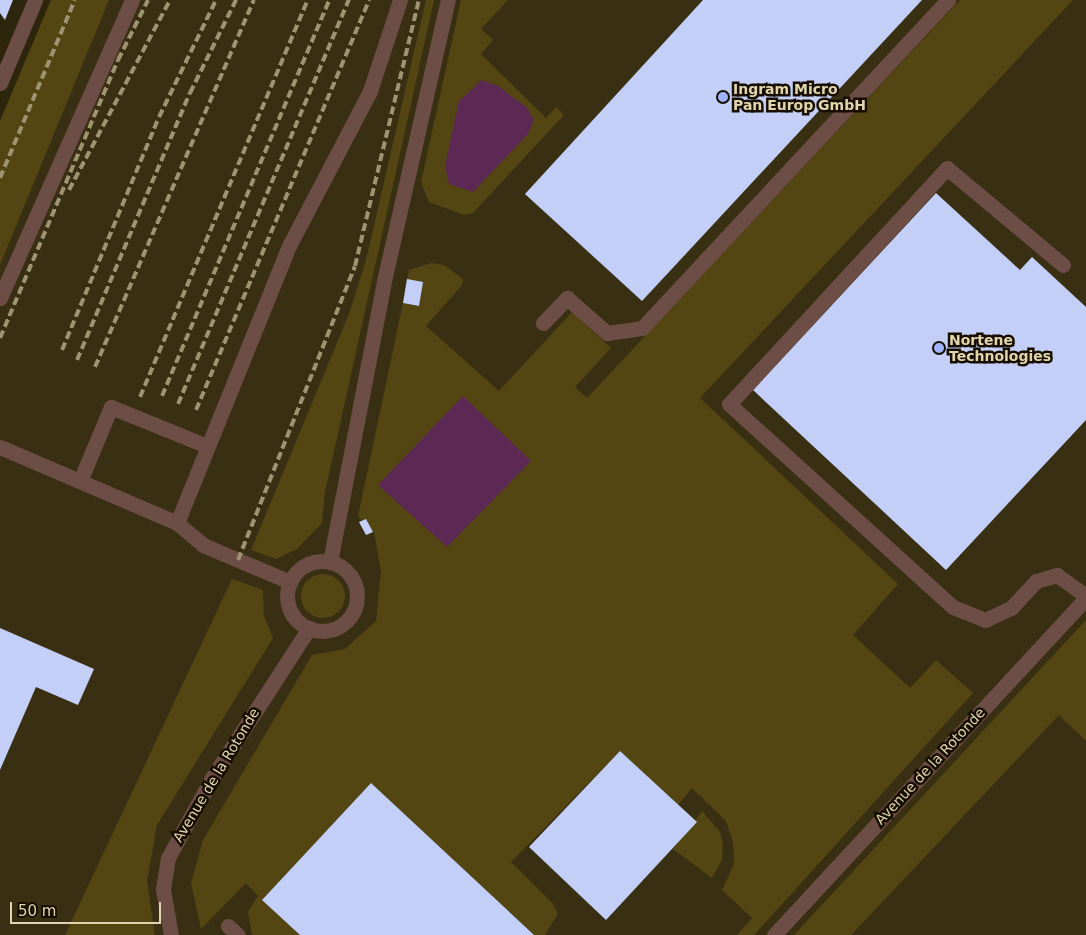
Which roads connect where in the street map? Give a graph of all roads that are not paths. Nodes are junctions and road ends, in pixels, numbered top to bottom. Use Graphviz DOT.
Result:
graph roads {
  1 [pos="35,0"];
  2 [pos="132,0"];
  3 [pos="400,0"];
  4 [pos="448,0"];
  5 [pos="948,0"];
  6 [pos="0,83"];
  7 [pos="1063,265"];
  8 [pos="0,298"];
  9 [pos="543,323"];
  10 [pos="207,446"];
  11 [pos="0,447"];
  12 [pos="80,481"];
  13 [pos="177,523"];
  14 [pos="330,562"];
  15 [pos="290,582"];
  16 [pos="1086,597"];
  17 [pos="309,628"];
  18 [pos="171,935"];
  19 [pos="774,935"];
  1 -- 6 [label="street"];
  2 -- 8 [label="street"];
  3 -- 10 [label="street"];
  4 -- 14 [label="street"];
  5 -- 9 [label="street"];
  7 -- 16 [label="street"];
  10 -- 12 [label="street"];
  10 -- 13 [label="street"];
  11 -- 12 [label="street"];
  12 -- 13 [label="street"];
  13 -- 15 [label="street"];
  14 -- 15 [label="street"];
  14 -- 17 [label="street"];
  15 -- 17 [label="street"];
  16 -- 19 [label="street, Avenue de la Rotonde"];
  17 -- 18 [label="street, Avenue de la Rotonde"];
}
